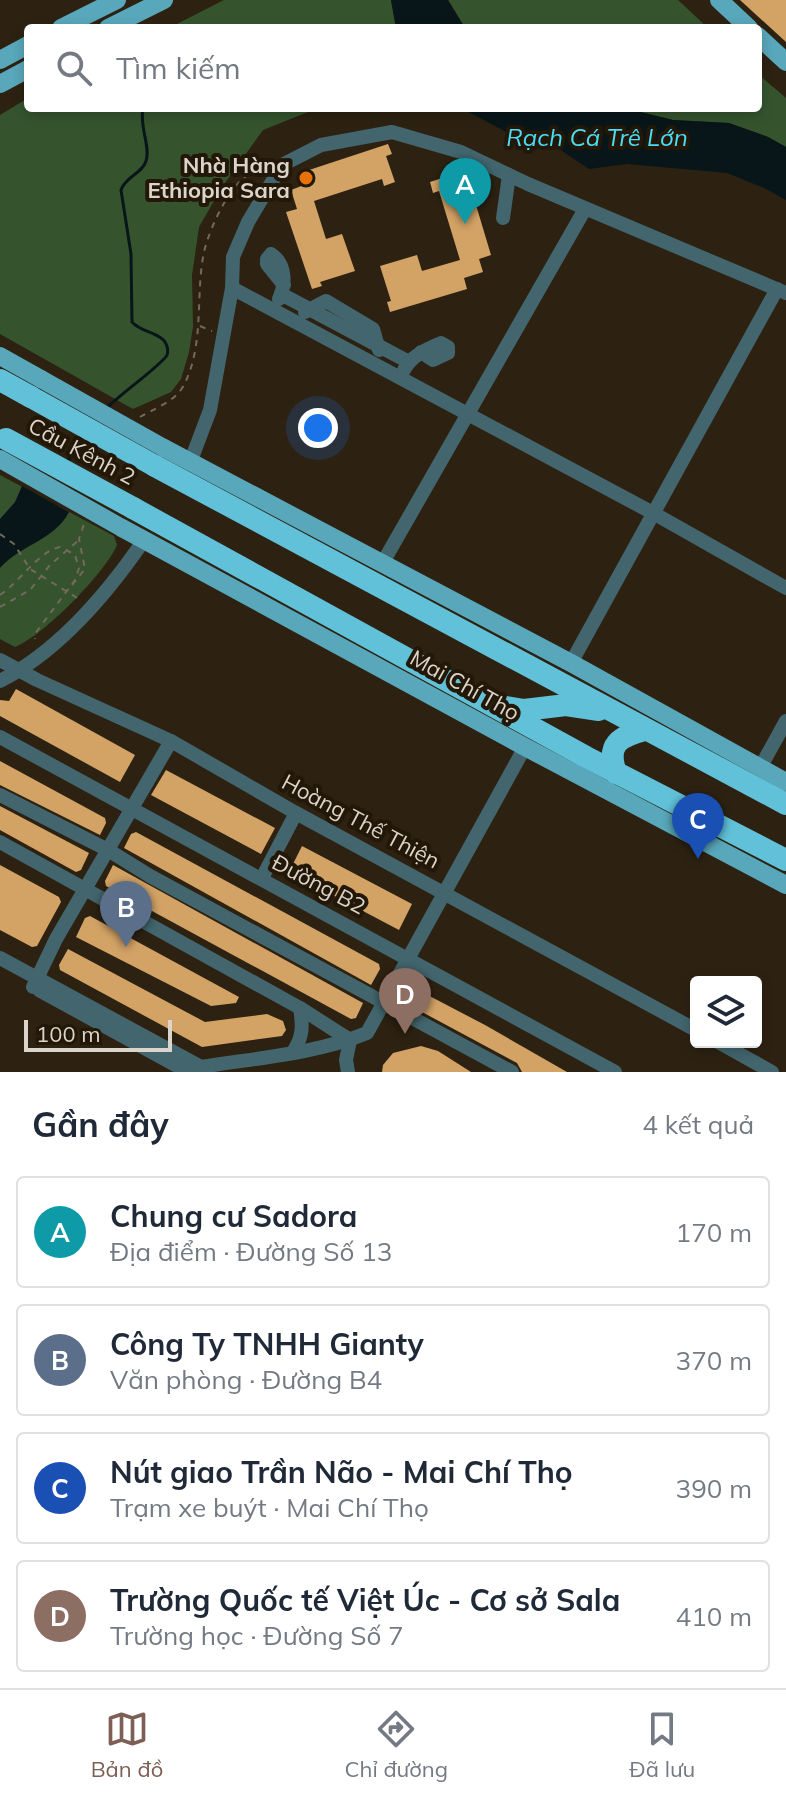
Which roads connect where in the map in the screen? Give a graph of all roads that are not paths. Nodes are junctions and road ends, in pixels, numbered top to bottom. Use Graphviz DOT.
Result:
graph roads {
  1 [pos="117,0"];
  2 [pos="719,0"];
  3 [pos="157,2"];
  4 [pos="69,24"];
  5 [pos="116,24"];
  6 [pos="745,24"];
  7 [pos="762,40"];
  8 [pos="24,47"];
  9 [pos="0,60"];
  10 [pos="786,62"];
  11 [pos="24,71"];
  12 [pos="0,84"];
  13 [pos="509,175"];
  14 [pos="585,209"];
  15 [pos="503,218"];
  16 [pos="232,288"];
  17 [pos="781,291"];
  18 [pos="311,309"];
  19 [pos="272,310"];
  20 [pos="292,320"];
  21 [pos="378,345"];
  22 [pos="0,356"];
  23 [pos="384,369"];
  24 [pos="400,378"];
  25 [pos="0,380"];
  26 [pos="36,388"];
  27 [pos="468,414"];
  28 [pos="2,445"];
  29 [pos="159,457"];
  30 [pos="190,463"];
  31 [pos="133,508"];
  32 [pos="653,513"];
  33 [pos="122,528"];
  34 [pos="144,540"];
  35 [pos="382,564"];
  36 [pos="786,588"];
  37 [pos="511,656"];
  38 [pos="0,660"];
  39 [pos="20,671"];
  40 [pos="566,673"];
  41 [pos="0,681"];
  42 [pos="485,702"];
  43 [pos="548,707"];
  44 [pos="615,712"];
  45 [pos="786,721"];
  46 [pos="645,730"];
  47 [pos="530,738"];
  48 [pos="171,741"];
  49 [pos="3,742"];
  50 [pos="586,757"];
  51 [pos="760,768"];
  52 [pos="616,773"];
  53 [pos="786,782"];
  54 [pos="0,795"];
  55 [pos="786,804"];
  56 [pos="133,809"];
  57 [pos="296,813"];
  58 [pos="0,842"];
  59 [pos="108,850"];
  60 [pos="786,860"];
  61 [pos="262,878"];
  62 [pos="786,885"];
  63 [pos="88,888"];
  64 [pos="447,892"];
  65 [pos="0,958"];
  66 [pos="410,958"];
  67 [pos="0,969"];
  68 [pos="35,982"];
  69 [pos="385,1004"];
  70 [pos="300,1008"];
  71 [pos="690,1027"];
  72 [pos="350,1040"];
  73 [pos="729,1048"];
  74 [pos="293,1052"];
  75 [pos="196,1071"];
  76 [pos="348,1072"];
  77 [pos="512,1072"];
  78 [pos="615,1072"];
  79 [pos="772,1072"];
  1 -- 4 [label="main road"];
  2 -- 6 [label="main road"];
  3 -- 5 [label="main road"];
  7 -- 10 [label="main road"];
  8 -- 9 [label="main road"];
  11 -- 12 [label="main road"];
  13 -- 14 [label="street"];
  13 -- 15 [label="street"];
  13 -- 16 [label="street"];
  14 -- 17 [label="street"];
  14 -- 27 [label="street"];
  16 -- 19 [label="street"];
  16 -- 30 [label="street"];
  17 -- 32 [label="street"];
  18 -- 19 [label="street"];
  18 -- 20 [label="street"];
  18 -- 21 [label="street"];
  19 -- 20 [label="street"];
  20 -- 23 [label="street"];
  21 -- 23 [label="street"];
  21 -- 24 [label="street"];
  22 -- 26 [label="main road"];
  23 -- 24 [label="street"];
  24 -- 27 [label="street"];
  25 -- 26 [label="highway"];
  26 -- 29 [label="highway, Cầu Kênh 2, bridge"];
  27 -- 32 [label="street"];
  27 -- 35 [label="street"];
  28 -- 31 [label="highway, Cầu Kênh 2, bridge"];
  28 -- 33 [label="main road, Cầu Kênh 2, bridge"];
  29 -- 30 [label="main road"];
  29 -- 37 [label="highway"];
  30 -- 35 [label="main road"];
  31 -- 42 [label="highway, Mai Chí Thọ"];
  32 -- 36 [label="street"];
  32 -- 40 [label="street"];
  33 -- 34 [label="main road, Mai Chí Thọ"];
  34 -- 39 [label="street"];
  34 -- 47 [label="main road, Mai Chí Thọ"];
  35 -- 40 [label="main road"];
  37 -- 40 [label="highway"];
  37 -- 43 [label="highway"];
  38 -- 39 [label="street, Hoàng Thế Thiện"];
  39 -- 41 [label="street"];
  39 -- 48 [label="street, Hoàng Thế Thiện"];
  40 -- 43 [label="highway"];
  40 -- 44 [label="highway"];
  40 -- 51 [label="main road"];
  42 -- 43 [label="highway"];
  42 -- 47 [label="highway, Mai Chí Thọ"];
  43 -- 44 [label="highway"];
  43 -- 47 [label="highway"];
  43 -- 50 [label="highway"];
  44 -- 46 [label="highway"];
  45 -- 51 [label="street"];
  46 -- 52 [label="highway"];
  46 -- 55 [label="highway"];
  47 -- 50 [label="highway, Mai Chí Thọ"];
  47 -- 62 [label="main road, Mai Chí Thọ"];
  47 -- 64 [label="street"];
  48 -- 56 [label="street"];
  48 -- 57 [label="street, Hoàng Thế Thiện"];
  49 -- 56 [label="street, Đường B2"];
  50 -- 52 [label="highway, Mai Chí Thọ"];
  51 -- 53 [label="main road"];
  52 -- 60 [label="highway, Mai Chí Thọ"];
  54 -- 59 [label="street"];
  56 -- 59 [label="street"];
  56 -- 61 [label="street, Đường B2"];
  57 -- 61 [label="street"];
  57 -- 64 [label="street, Hoàng Thế Thiện"];
  58 -- 63 [label="street"];
  59 -- 63 [label="street"];
  59 -- 69 [label="street"];
  61 -- 66 [label="street, Đường B2"];
  63 -- 68 [label="street"];
  63 -- 70 [label="street"];
  64 -- 66 [label="street"];
  64 -- 71 [label="street, Hoàng Thế Thiện"];
  65 -- 68 [label="street"];
  66 -- 69 [label="street"];
  66 -- 78 [label="street, Đường B2"];
  67 -- 68 [label="street"];
  68 -- 75 [label="street"];
  69 -- 72 [label="street"];
  69 -- 77 [label="street"];
  70 -- 72 [label="street"];
  70 -- 74 [label="street"];
  72 -- 74 [label="street"];
  72 -- 76 [label="street"];
  73 -- 79 [label="street"];
  74 -- 75 [label="street"];
}
